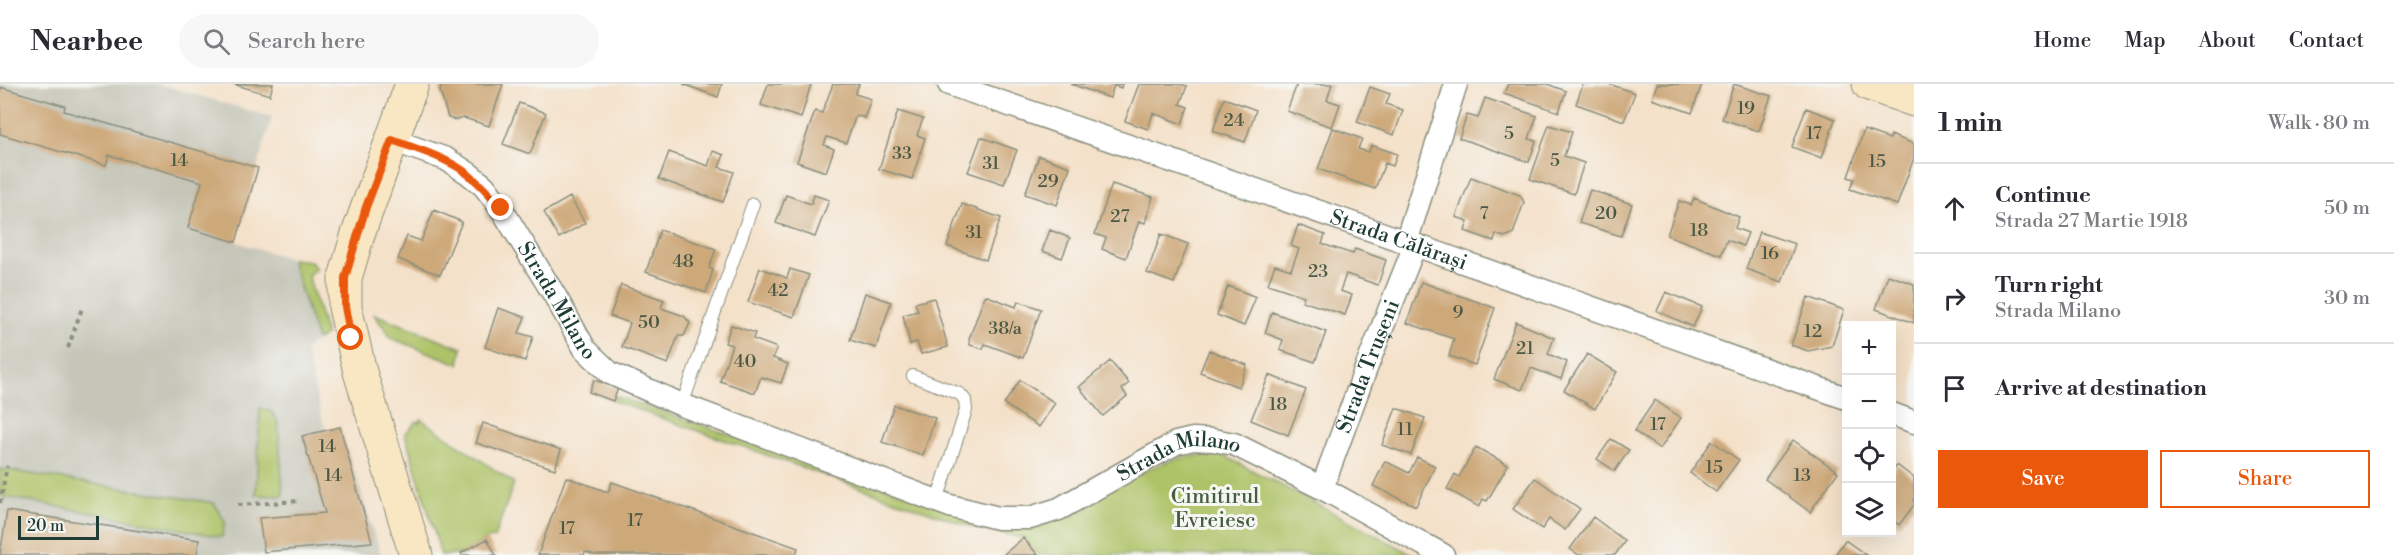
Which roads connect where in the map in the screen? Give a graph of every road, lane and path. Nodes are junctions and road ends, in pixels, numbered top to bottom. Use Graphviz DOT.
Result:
graph roads {
  1 [pos="412,84"];
  2 [pos="949,84"];
  3 [pos="1456,84"];
  4 [pos="1869,84"];
  5 [pos="1914,100"];
  6 [pos="392,140"];
  7 [pos="753,204"];
  8 [pos="1411,243"];
  9 [pos="82,308"];
  10 [pos="68,348"];
  11 [pos="913,376"];
  12 [pos="1842,397"];
  13 [pos="682,405"];
  14 [pos="1896,415"];
  15 [pos="1914,422"];
  16 [pos="7,466"];
  17 [pos="1322,488"];
  18 [pos="299,501"];
  19 [pos="937,501"];
  20 [pos="0,503"];
  21 [pos="238,505"];
  22 [pos="416,555"];
  23 [pos="1443,555"];
  1 -- 6 [label="main road"];
  2 -- 8 [label="street, Strada Călărași"];
  3 -- 8 [label="street, Strada Trușeni"];
  4 -- 5 [label="main road"];
  6 -- 13 [label="street, Strada Milano"];
  6 -- 22 [label="main road"];
  7 -- 13 [label="lane"];
  8 -- 12 [label="street, Strada Călărași"];
  8 -- 17 [label="street, Strada Trușeni"];
  9 -- 10 [label="path"];
  11 -- 19 [label="lane"];
  13 -- 19 [label="street, Strada Milano"];
  14 -- 15 [label="street"];
  16 -- 20 [label="path"];
  17 -- 19 [label="street, Strada Milano"];
  17 -- 23 [label="street, Strada Milano"];
  18 -- 21 [label="path"];
}
